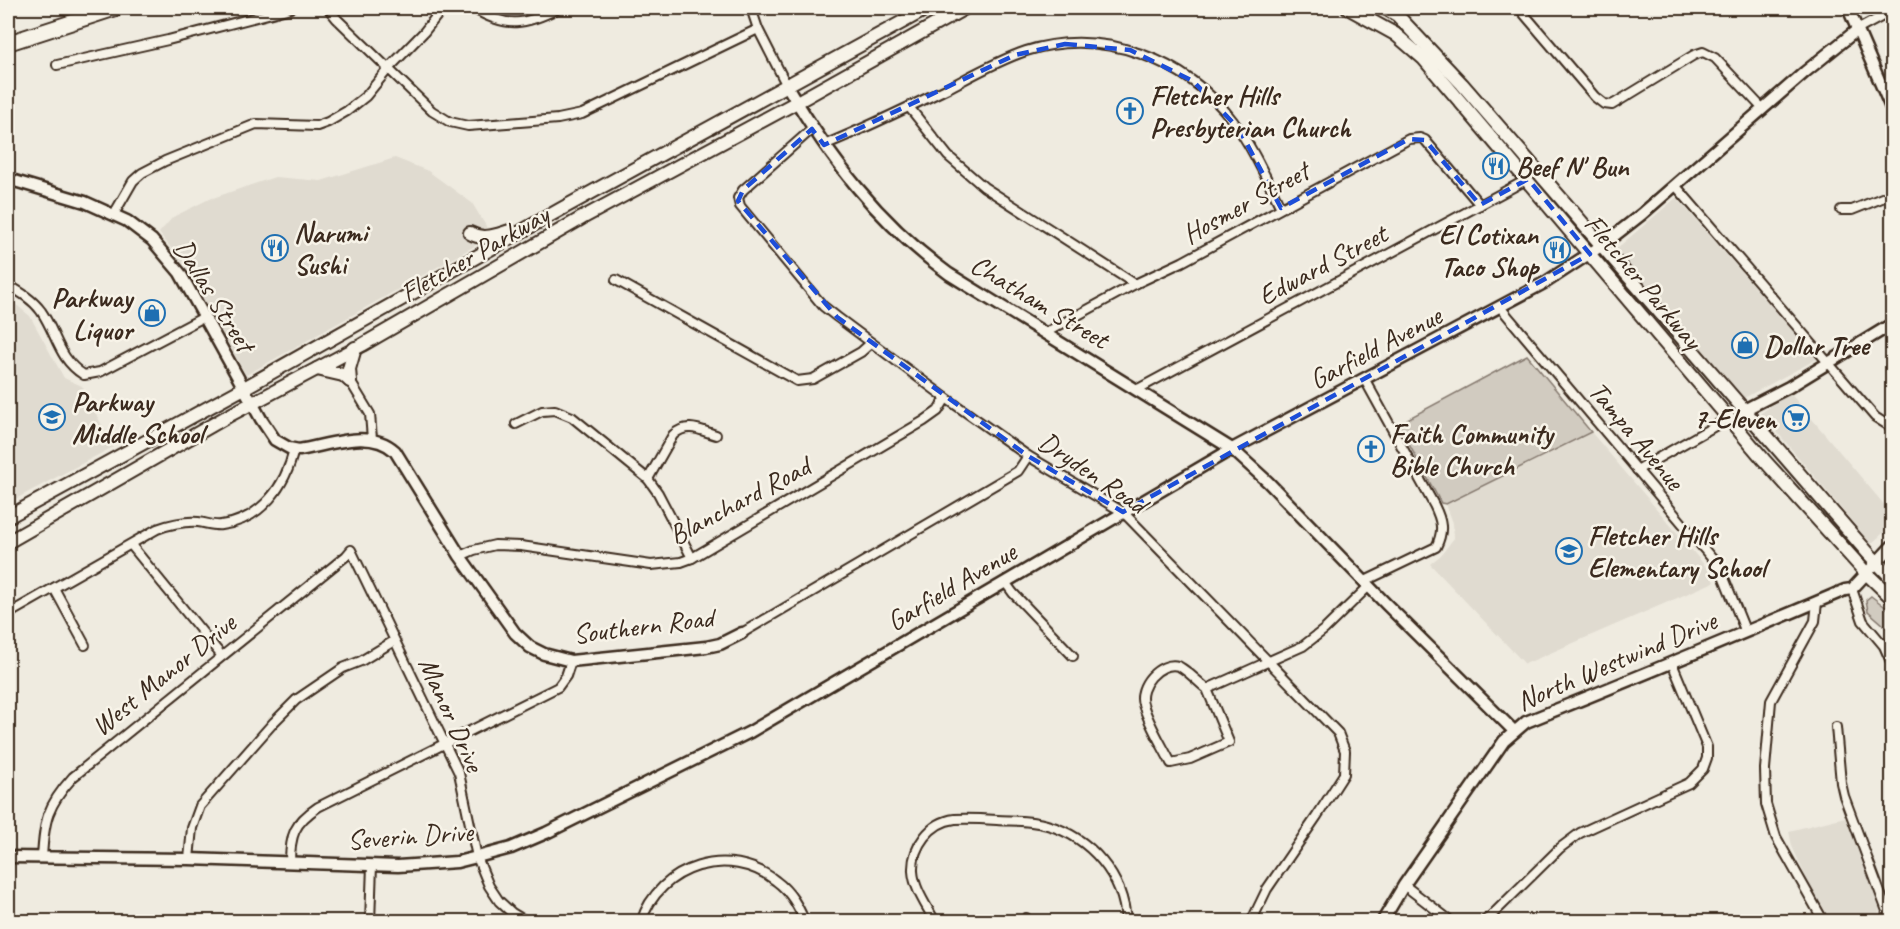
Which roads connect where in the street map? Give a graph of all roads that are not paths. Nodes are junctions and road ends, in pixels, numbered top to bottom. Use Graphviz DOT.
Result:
graph roads {
  1 [pos="116,8"];
  2 [pos="291,8"];
  3 [pos="328,8"];
  4 [pos="443,8"];
  5 [pos="473,8"];
  6 [pos="559,8"];
  7 [pos="750,8"];
  8 [pos="928,8"];
  9 [pos="965,8"];
  10 [pos="1348,8"];
  11 [pos="1385,8"];
  12 [pos="1401,8"];
  13 [pos="1519,8"];
  14 [pos="1848,8"];
  15 [pos="1893,11"];
  16 [pos="758,29"];
  17 [pos="1857,30"];
  18 [pos="8,43"];
  19 [pos="1432,50"];
  20 [pos="57,65"];
  21 [pos="389,68"];
  22 [pos="786,84"];
  23 [pos="1890,97"];
  24 [pos="797,102"];
  25 [pos="909,107"];
  26 [pos="1763,109"];
  27 [pos="1893,110"];
  28 [pos="813,129"];
  29 [pos="824,145"];
  30 [pos="8,179"];
  31 [pos="1528,179"];
  32 [pos="1675,185"];
  33 [pos="1558,194"];
  34 [pos="1893,194"];
  35 [pos="1480,205"];
  36 [pos="1281,208"];
  37 [pos="1840,210"];
  38 [pos="114,214"];
  39 [pos="532,225"];
  40 [pos="470,233"];
  41 [pos="1601,246"];
  42 [pos="1590,254"];
  43 [pos="616,280"];
  44 [pos="1135,284"];
  45 [pos="8,285"];
  46 [pos="1500,307"];
  47 [pos="204,317"];
  48 [pos="1893,324"];
  49 [pos="1045,333"];
  50 [pos="871,343"];
  51 [pos="355,348"];
  52 [pos="1827,363"];
  53 [pos="316,369"];
  54 [pos="1365,380"];
  55 [pos="350,381"];
  56 [pos="244,388"];
  57 [pos="1138,389"];
  58 [pos="946,398"];
  59 [pos="1714,401"];
  60 [pos="253,404"];
  61 [pos="1744,410"];
  62 [pos="1729,418"];
  63 [pos="516,424"];
  64 [pos="1893,425"];
  65 [pos="1762,430"];
  66 [pos="716,435"];
  67 [pos="372,439"];
  68 [pos="294,449"];
  69 [pos="1232,449"];
  70 [pos="1028,456"];
  71 [pos="1637,470"];
  72 [pos="648,479"];
  73 [pos="1123,512"];
  74 [pos="8,517"];
  75 [pos="8,542"];
  76 [pos="131,545"];
  77 [pos="1893,546"];
  78 [pos="351,550"];
  79 [pos="460,556"];
  80 [pos="692,558"];
  81 [pos="1876,562"];
  82 [pos="1866,573"];
  83 [pos="1893,578"];
  84 [pos="1005,582"];
  85 [pos="1367,584"];
  86 [pos="54,588"];
  87 [pos="1852,589"];
  88 [pos="1893,598"];
  89 [pos="1817,602"];
  90 [pos="8,614"];
  91 [pos="1745,630"];
  92 [pos="742,633"];
  93 [pos="394,641"];
  94 [pos="85,645"];
  95 [pos="221,655"];
  96 [pos="1073,656"];
  97 [pos="1268,660"];
  98 [pos="571,661"];
  99 [pos="1672,663"];
  100 [pos="1893,664"];
  101 [pos="846,677"];
  102 [pos="1207,689"];
  103 [pos="1836,727"];
  104 [pos="1514,731"];
  105 [pos="445,743"];
  106 [pos="8,857"];
  107 [pos="477,857"];
  108 [pos="42,858"];
  109 [pos="189,859"];
  110 [pos="290,863"];
  111 [pos="372,865"];
  112 [pos="1404,885"];
  113 [pos="370,921"];
  114 [pos="527,921"];
  115 [pos="641,921"];
  116 [pos="805,921"];
  117 [pos="934,921"];
  118 [pos="1126,921"];
  119 [pos="1251,921"];
  120 [pos="1382,921"];
  121 [pos="1452,921"];
  122 [pos="1482,921"];
  123 [pos="1824,921"];
  124 [pos="1885,921"];
  1 -- 18 [label="highway"];
  2 -- 20 [label="street"];
  3 -- 21 [label="street"];
  4 -- 21 [label="street"];
  5 -- 6 [label="street"];
  7 -- 16 [label="street, Chatham Street"];
  8 -- 22 [label="main road, Fletcher Parkway"];
  9 -- 24 [label="main road, Fletcher Parkway"];
  10 -- 31 [label="main road, Fletcher Parkway"];
  11 -- 19 [label="main road, Fletcher Parkway"];
  12 -- 19 [label="main road"];
  13 -- 26 [label="street"];
  14 -- 17 [label="street"];
  15 -- 17 [label="street, Garfield Avenue"];
  16 -- 21 [label="street"];
  16 -- 22 [label="street, Chatham Street"];
  17 -- 23 [label="street"];
  17 -- 26 [label="street, Garfield Avenue"];
  19 -- 33 [label="main road, Fletcher Parkway"];
  21 -- 38 [label="street"];
  22 -- 24 [label="street, Chatham Street"];
  22 -- 39 [label="main road, Fletcher Parkway"];
  23 -- 27 [label="street"];
  24 -- 28 [label="street, Chatham Street"];
  24 -- 51 [label="main road, Fletcher Parkway"];
  25 -- 29 [label="street"];
  25 -- 36 [label="street"];
  25 -- 44 [label="street"];
  26 -- 32 [label="street, Garfield Avenue"];
  28 -- 29 [label="street, Chatham Street"];
  28 -- 50 [label="street, Dryden Road"];
  29 -- 49 [label="street, Chatham Street"];
  30 -- 38 [label="street, Dallas Street"];
  31 -- 33 [label="main road"];
  31 -- 35 [label="street, Edward Street"];
  31 -- 42 [label="main road, Fletcher Parkway"];
  32 -- 41 [label="street, Garfield Avenue"];
  32 -- 52 [label="street"];
  33 -- 41 [label="main road, Fletcher Parkway"];
  34 -- 37 [label="street"];
  35 -- 36 [label="street, Hosmer Street"];
  35 -- 57 [label="street, Edward Street"];
  36 -- 44 [label="street, Hosmer Street"];
  38 -- 47 [label="street, Dallas Street"];
  39 -- 40 [label="main road"];
  39 -- 56 [label="main road, Fletcher Parkway"];
  41 -- 42 [label="street, Garfield Avenue"];
  41 -- 61 [label="main road, Fletcher Parkway"];
  42 -- 46 [label="street, Garfield Avenue"];
  42 -- 59 [label="main road, Fletcher Parkway"];
  43 -- 50 [label="street"];
  44 -- 49 [label="street, Hosmer Street"];
  45 -- 47 [label="street"];
  46 -- 54 [label="street, Garfield Avenue"];
  46 -- 71 [label="street, Tampa Avenue"];
  47 -- 56 [label="street, Dallas Street"];
  48 -- 52 [label="street"];
  49 -- 57 [label="street, Chatham Street"];
  50 -- 58 [label="street, Dryden Road"];
  51 -- 53 [label="main road, Fletcher Parkway"];
  51 -- 55 [label="main road"];
  52 -- 61 [label="street"];
  52 -- 64 [label="street"];
  53 -- 55 [label="main road"];
  53 -- 60 [label="main road, Fletcher Parkway"];
  54 -- 69 [label="street, Garfield Avenue"];
  54 -- 85 [label="street"];
  55 -- 67 [label="street"];
  56 -- 60 [label="street"];
  56 -- 74 [label="main road, Fletcher Parkway"];
  57 -- 69 [label="street, Chatham Street"];
  58 -- 70 [label="street, Dryden Road"];
  58 -- 80 [label="street, Blanchard Road"];
  59 -- 61 [label="main road"];
  59 -- 62 [label="main road, Fletcher Parkway"];
  60 -- 68 [label="street"];
  60 -- 75 [label="main road, Fletcher Parkway"];
  61 -- 65 [label="main road, Fletcher Parkway"];
  62 -- 65 [label="main road"];
  62 -- 71 [label="street"];
  62 -- 82 [label="main road, Fletcher Parkway"];
  63 -- 72 [label="street"];
  65 -- 81 [label="main road, Fletcher Parkway"];
  66 -- 72 [label="street"];
  67 -- 68 [label="street"];
  67 -- 79 [label="street, Southern Road"];
  68 -- 76 [label="street"];
  69 -- 73 [label="street, Garfield Avenue"];
  69 -- 85 [label="street, Chatham Street"];
  70 -- 73 [label="street, Dryden Road"];
  70 -- 92 [label="street, Southern Road"];
  71 -- 91 [label="street, Tampa Avenue"];
  72 -- 80 [label="street"];
  73 -- 84 [label="street, Garfield Avenue"];
  73 -- 97 [label="street, Dryden Road"];
  76 -- 86 [label="street"];
  76 -- 95 [label="street"];
  77 -- 81 [label="street, North Westwind Drive"];
  78 -- 93 [label="street, Manor Drive"];
  78 -- 95 [label="street, West Manor Drive"];
  79 -- 80 [label="street, Blanchard Road"];
  79 -- 98 [label="street, Southern Road"];
  81 -- 82 [label="street, North Westwind Drive"];
  81 -- 83 [label="main road, Fletcher Parkway"];
  82 -- 87 [label="street, North Westwind Drive"];
  82 -- 88 [label="main road, Fletcher Parkway"];
  84 -- 96 [label="street"];
  84 -- 101 [label="street, Garfield Avenue"];
  85 -- 97 [label="street"];
  85 -- 104 [label="street, Chatham Street"];
  86 -- 90 [label="street"];
  86 -- 94 [label="street"];
  87 -- 89 [label="street, North Westwind Drive"];
  87 -- 100 [label="street"];
  89 -- 91 [label="street, North Westwind Drive"];
  89 -- 123 [label="street"];
  91 -- 99 [label="street, North Westwind Drive"];
  92 -- 98 [label="street, Southern Road"];
  93 -- 105 [label="street, Manor Drive"];
  93 -- 109 [label="street"];
  95 -- 108 [label="street, West Manor Drive"];
  97 -- 102 [label="street"];
  97 -- 119 [label="street, Dryden Road"];
  98 -- 105 [label="street"];
  99 -- 104 [label="street, North Westwind Drive"];
  99 -- 122 [label="street"];
  101 -- 107 [label="street, Severin Drive"];
  102 -- 102 [label="street"];
  103 -- 124 [label="street"];
  104 -- 112 [label="street, North Westwind Drive"];
  105 -- 107 [label="street, Manor Drive"];
  105 -- 110 [label="street"];
  106 -- 108 [label="street, Severin Drive"];
  107 -- 111 [label="street, Severin Drive"];
  107 -- 114 [label="street, Manor Drive"];
  108 -- 109 [label="street, Severin Drive"];
  109 -- 110 [label="street, Severin Drive"];
  110 -- 111 [label="street, Severin Drive"];
  111 -- 113 [label="street"];
  112 -- 120 [label="street, North Westwind Drive"];
  112 -- 121 [label="street"];
  115 -- 116 [label="street"];
  117 -- 118 [label="street"];
}
